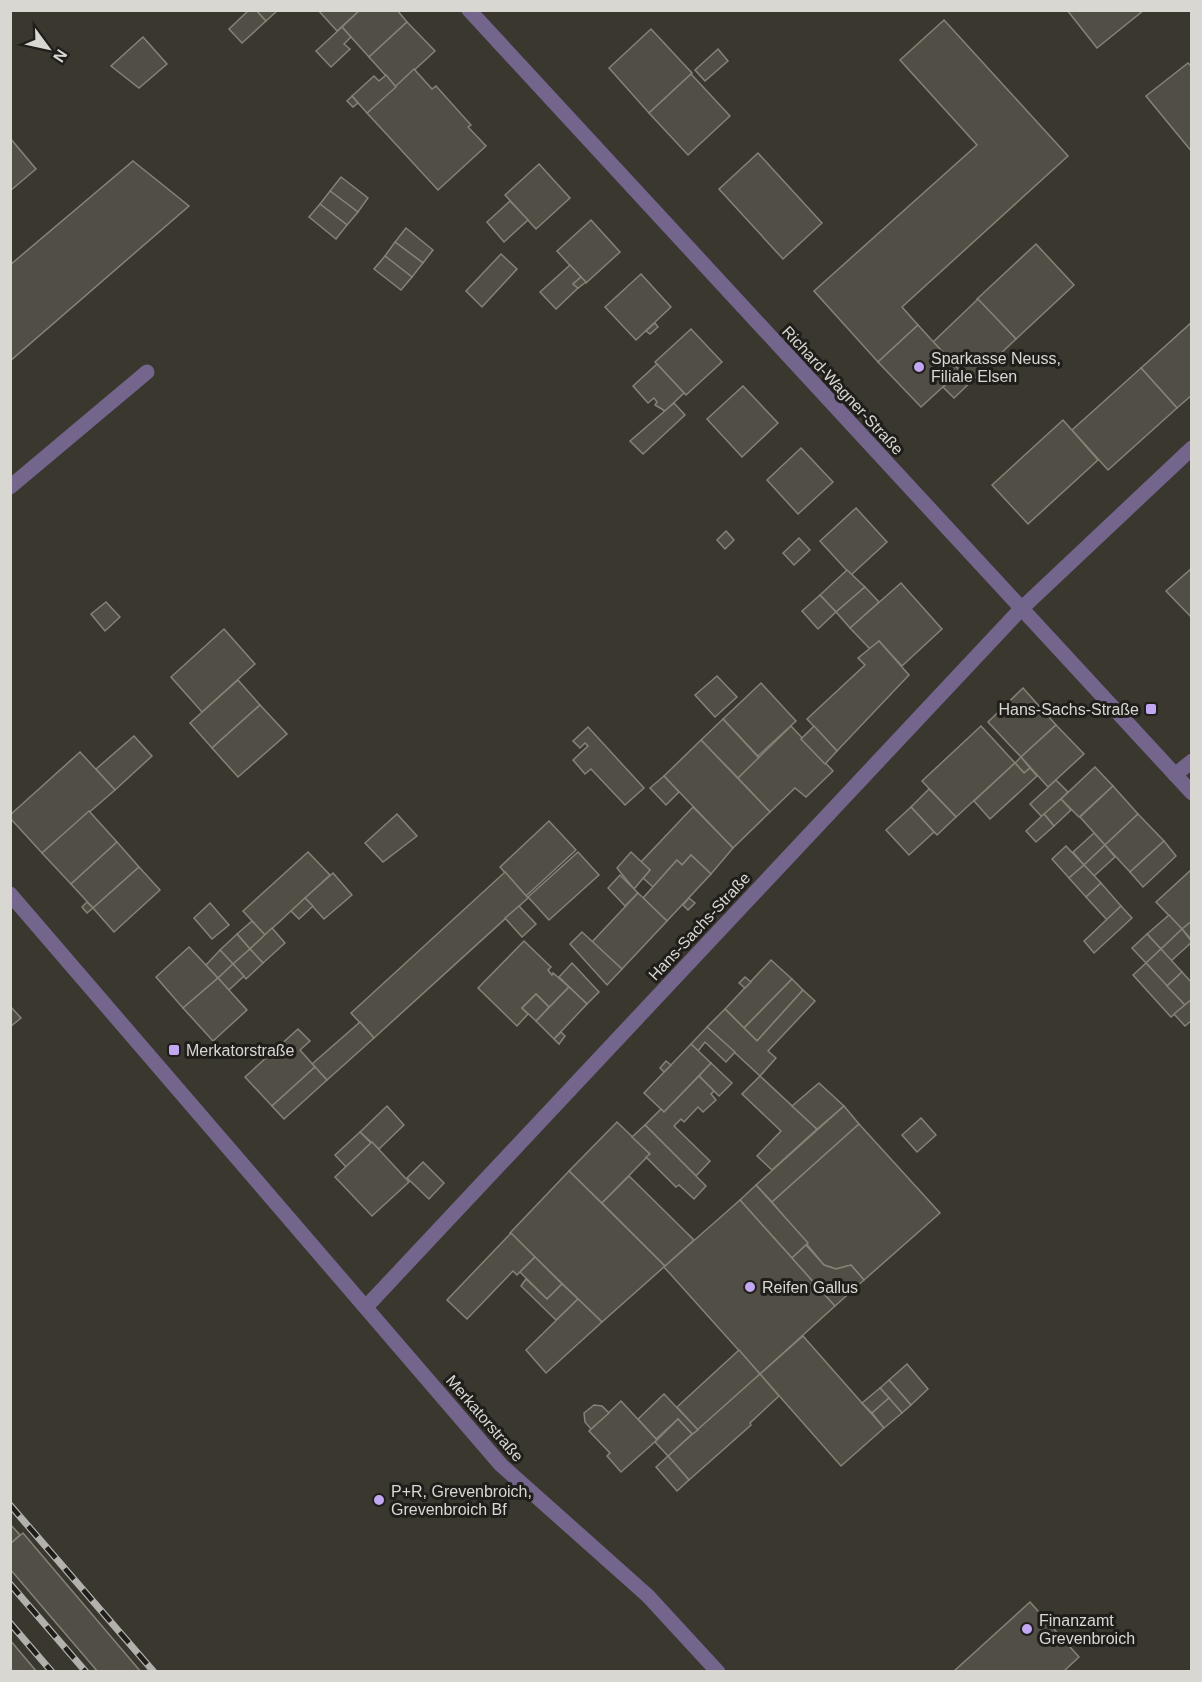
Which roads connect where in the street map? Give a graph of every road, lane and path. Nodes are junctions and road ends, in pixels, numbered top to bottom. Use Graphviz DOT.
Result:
graph roads {
  1 [pos="469,10"];
  2 [pos="147,372"];
  3 [pos="1191,448"];
  4 [pos="10,487"];
  5 [pos="1021,609"];
  6 [pos="1191,761"];
  7 [pos="1175,775"];
  8 [pos="1191,793"];
  9 [pos="10,894"];
  10 [pos="366,1306"];
  11 [pos="718,1671"];
  1 -- 5 [label="street, Richard-Wagner-Straße"];
  2 -- 4 [label="street"];
  3 -- 5 [label="street, Hans-Sachs-Straße"];
  5 -- 7 [label="street, Richard-Wagner-Straße"];
  5 -- 10 [label="street, Hans-Sachs-Straße"];
  6 -- 7 [label="street"];
  7 -- 8 [label="street, Richard-Wagner-Straße"];
  9 -- 10 [label="street, Merkatorstraße"];
  10 -- 11 [label="street, Merkatorstraße"];
}
